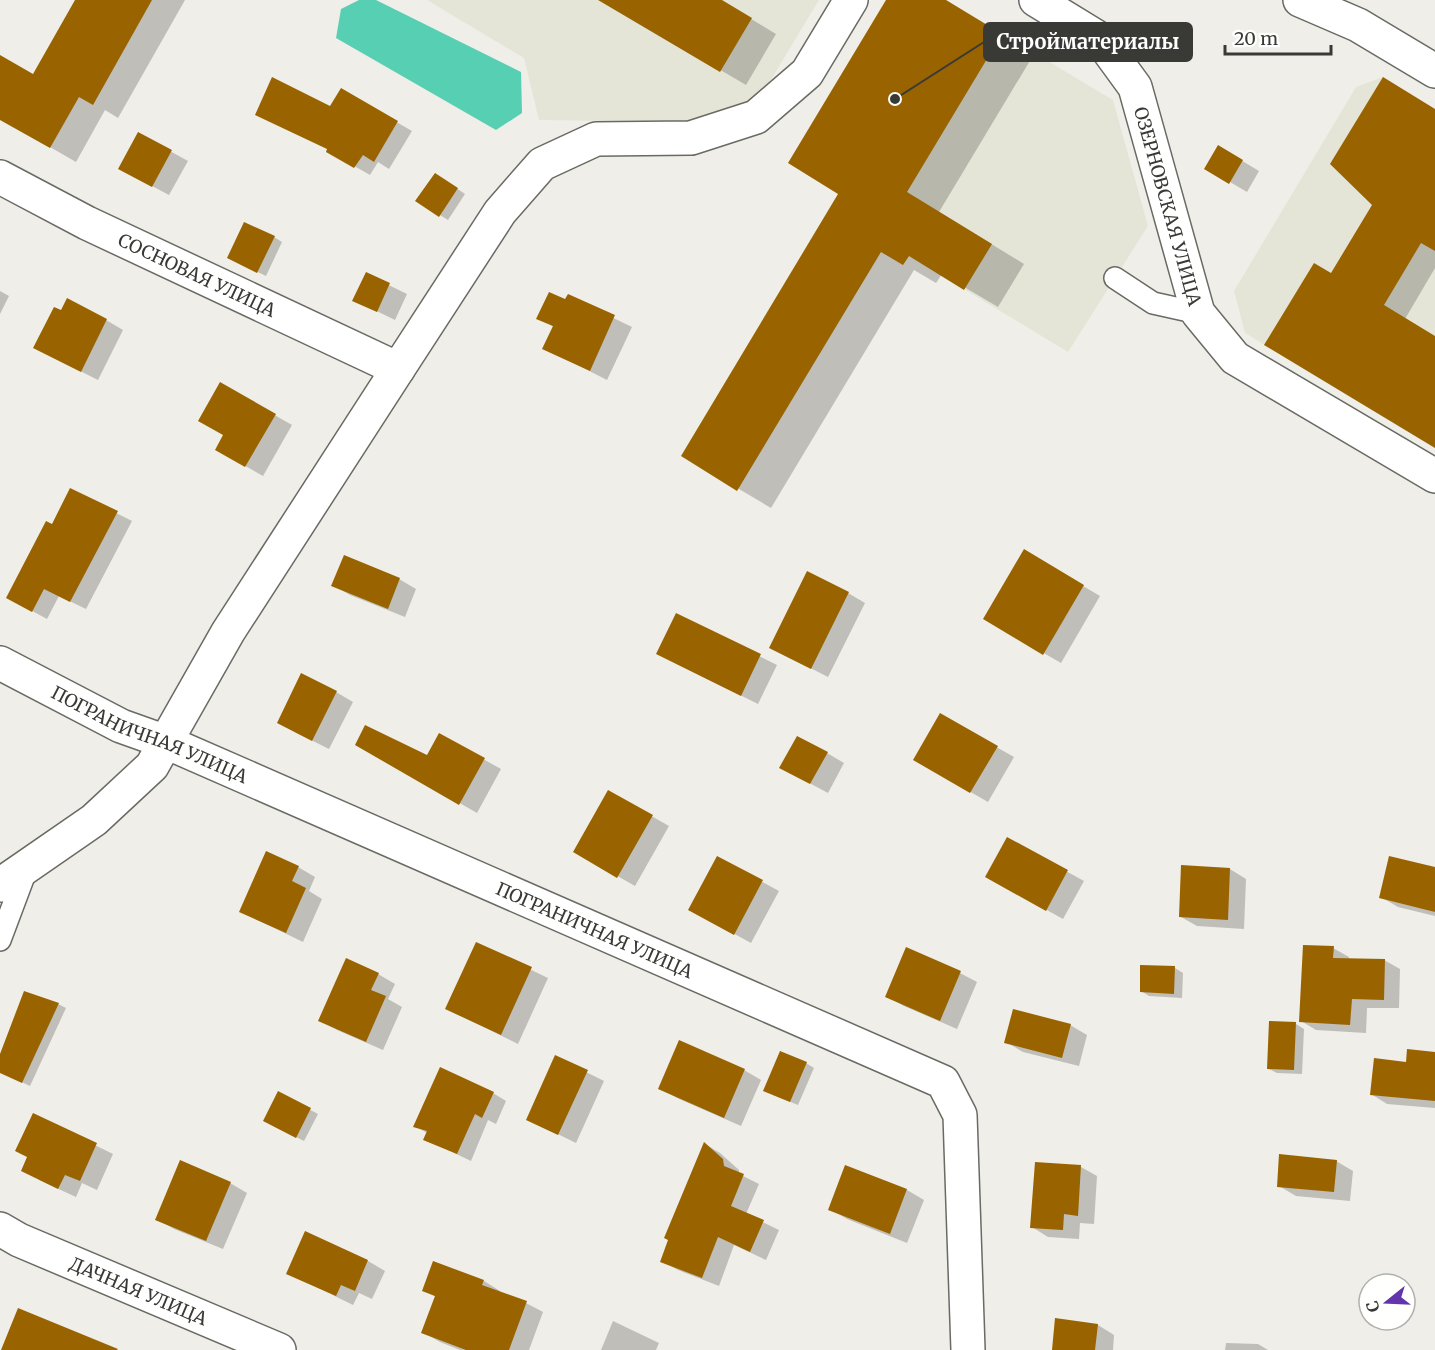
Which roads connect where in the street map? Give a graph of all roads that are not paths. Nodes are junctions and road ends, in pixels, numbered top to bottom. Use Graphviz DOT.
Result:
graph roads {
  1 [pos="851,0"];
  2 [pos="1036,0"];
  3 [pos="1300,0"];
  4 [pos="1435,71"];
  5 [pos="0,177"];
  6 [pos="1115,278"];
  7 [pos="1198,313"];
  8 [pos="398,369"];
  9 [pos="1435,476"];
  10 [pos="0,663"];
  11 [pos="166,742"];
  12 [pos="28,866"];
  13 [pos="0,885"];
  14 [pos="0,940"];
  15 [pos="0,1229"];
  16 [pos="279,1350"];
  17 [pos="968,1350"];
  1 -- 8 [label="street"];
  2 -- 7 [label="street, ОЗЕРНОВСКАЯ УЛИЦА"];
  3 -- 4 [label="street"];
  5 -- 8 [label="street, СОСНОВАЯ УЛИЦА"];
  6 -- 7 [label="lane"];
  7 -- 9 [label="street, ОЗЕРНОВСКАЯ УЛИЦА"];
  8 -- 11 [label="street"];
  10 -- 11 [label="street, ПОГРАНИЧНАЯ УЛИЦА"];
  11 -- 12 [label="street"];
  11 -- 17 [label="street, ПОГРАНИЧНАЯ УЛИЦА"];
  12 -- 13 [label="street"];
  12 -- 14 [label="lane"];
  15 -- 16 [label="street, ДАЧНАЯ УЛИЦА"];
}
